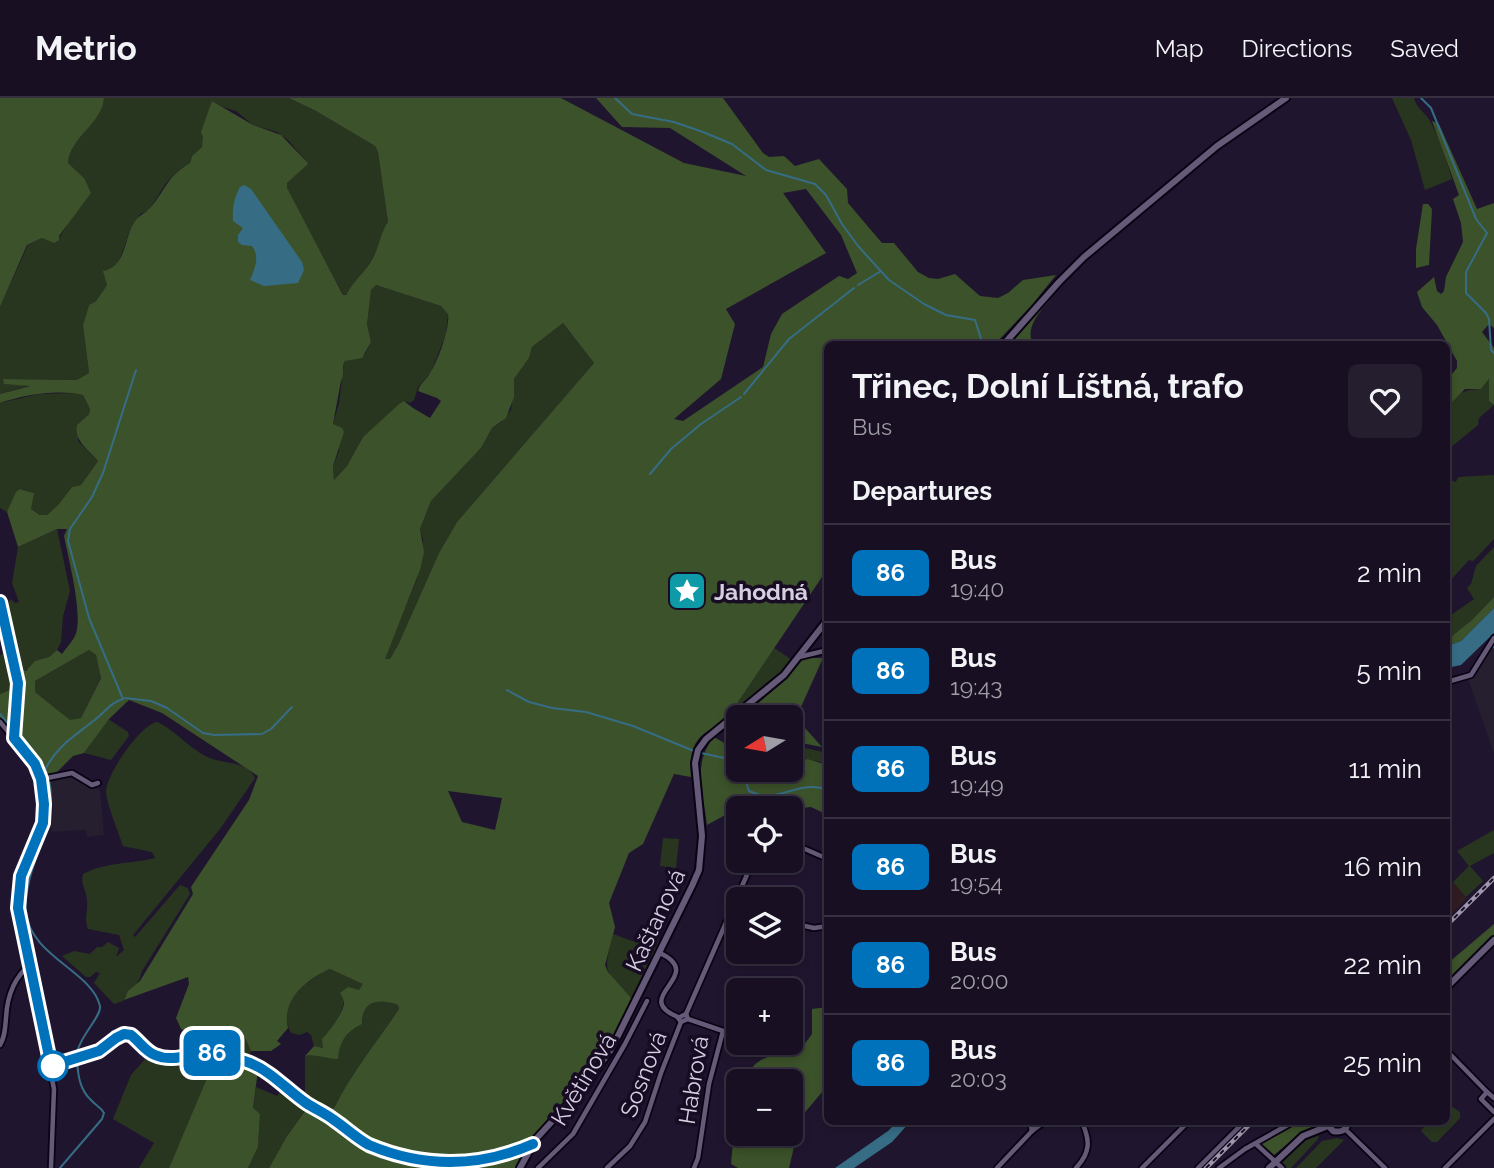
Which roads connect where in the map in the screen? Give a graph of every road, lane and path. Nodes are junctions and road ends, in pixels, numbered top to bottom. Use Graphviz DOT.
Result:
graph roads {
  1 [pos="1286,98"];
  2 [pos="1007,341"];
  3 [pos="0,602"];
  4 [pos="824,624"];
  5 [pos="1494,638"];
  6 [pos="824,651"];
  7 [pos="799,657"];
  8 [pos="1450,681"];
  9 [pos="0,723"];
  10 [pos="14,738"];
  11 [pos="41,779"];
  12 [pos="98,783"];
  13 [pos="803,848"];
  14 [pos="824,857"];
  15 [pos="803,926"];
  16 [pos="824,927"];
  17 [pos="726,931"];
  18 [pos="1494,940"];
  19 [pos="660,953"];
  20 [pos="31,964"];
  21 [pos="1450,984"];
  22 [pos="646,1001"];
  23 [pos="687,1016"];
  24 [pos="680,1020"];
  25 [pos="0,1045"];
  26 [pos="1450,1054"];
  27 [pos="51,1066"];
  28 [pos="1487,1092"];
  29 [pos="1493,1096"];
  30 [pos="1494,1112"];
  31 [pos="1494,1119"];
  32 [pos="1031,1125"];
  33 [pos="1040,1125"];
  34 [pos="1083,1125"];
  35 [pos="1185,1125"];
  36 [pos="1241,1125"];
  37 [pos="1288,1125"];
  38 [pos="1326,1125"];
  39 [pos="1329,1125"];
  40 [pos="1347,1125"];
  41 [pos="1032,1131"];
  42 [pos="533,1144"];
  43 [pos="1256,1144"];
  44 [pos="1275,1162"];
  45 [pos="51,1168"];
  46 [pos="520,1168"];
  47 [pos="538,1168"];
  48 [pos="607,1168"];
  49 [pos="694,1168"];
  50 [pos="997,1168"];
  51 [pos="1076,1168"];
  52 [pos="1142,1168"];
  53 [pos="1198,1168"];
  54 [pos="1219,1168"];
  55 [pos="1269,1168"];
  56 [pos="1282,1168"];
  57 [pos="1385,1168"];
  58 [pos="1445,1168"];
  1 -- 2 [label="street"];
  3 -- 10 [label="street"];
  4 -- 7 [label="street, Kaštanová"];
  5 -- 8 [label="street"];
  6 -- 7 [label="street"];
  7 -- 19 [label="street, Kaštanová"];
  9 -- 10 [label="street"];
  10 -- 11 [label="street"];
  11 -- 12 [label="street"];
  11 -- 20 [label="street"];
  13 -- 14 [label="street"];
  15 -- 16 [label="street"];
  17 -- 23 [label="street, Sosnová"];
  18 -- 21 [label="street"];
  19 -- 24 [label="street"];
  19 -- 42 [label="street, Kaštanová"];
  20 -- 25 [label="street"];
  20 -- 27 [label="street"];
  22 -- 47 [label="street, Květinová"];
  23 -- 24 [label="street"];
  23 -- 49 [label="street, Habrová"];
  24 -- 48 [label="street, Sosnová"];
  26 -- 28 [label="street"];
  27 -- 42 [label="street"];
  27 -- 45 [label="street"];
  28 -- 29 [label="street"];
  28 -- 30 [label="street"];
  31 -- 58 [label="street"];
  32 -- 41 [label="street"];
  33 -- 41 [label="street"];
  34 -- 51 [label="street"];
  35 -- 52 [label="street"];
  36 -- 53 [label="street"];
  37 -- 43 [label="street"];
  38 -- 44 [label="street"];
  39 -- 40 [label="street"];
  40 -- 57 [label="street"];
  41 -- 50 [label="street"];
  42 -- 46 [label="street, Kaštanová"];
  43 -- 44 [label="street"];
  43 -- 54 [label="street"];
  44 -- 55 [label="street"];
  44 -- 56 [label="street"];
}
